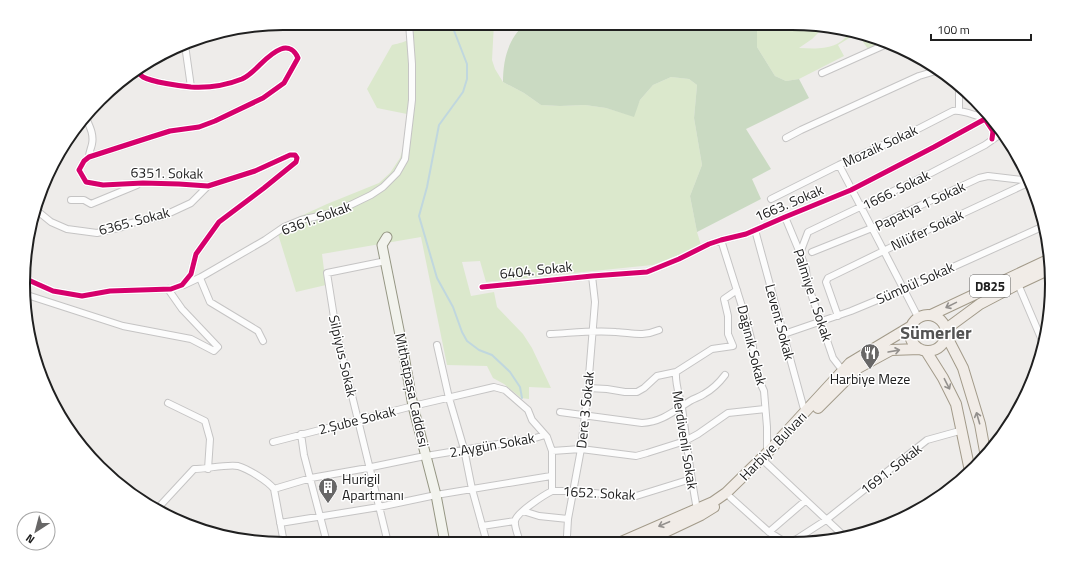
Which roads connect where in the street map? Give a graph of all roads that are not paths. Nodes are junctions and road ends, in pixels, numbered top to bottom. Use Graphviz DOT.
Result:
graph roads {
  1 [pos="409,30"];
  2 [pos="882,46"];
  3 [pos="186,49"];
  4 [pos="931,72"];
  5 [pos="822,73"];
  6 [pos="141,74"];
  7 [pos="192,87"];
  8 [pos="958,92"];
  9 [pos="959,110"];
  10 [pos="985,119"];
  11 [pos="88,122"];
  12 [pos="987,122"];
  13 [pos="998,136"];
  14 [pos="786,138"];
  15 [pos="992,140"];
  16 [pos="89,157"];
  17 [pos="839,165"];
  18 [pos="1024,181"];
  19 [pos="142,183"];
  20 [pos="1025,184"];
  21 [pos="208,186"];
  22 [pos="851,190"];
  23 [pos="771,199"];
  24 [pos="71,200"];
  25 [pos="861,207"];
  26 [pos="40,213"];
  27 [pos="785,217"];
  28 [pos="872,228"];
  29 [pos="1039,228"];
  30 [pos="756,230"];
  31 [pos="387,237"];
  32 [pos="721,240"];
  33 [pos="884,250"];
  34 [pos="812,252"];
  35 [pos="800,253"];
  36 [pos="386,261"];
  37 [pos="1044,262"];
  38 [pos="1044,272"];
  39 [pos="592,276"];
  40 [pos="200,278"];
  41 [pos="30,281"];
  42 [pos="1018,284"];
  43 [pos="182,285"];
  44 [pos="482,287"];
  45 [pos="168,289"];
  46 [pos="904,289"];
  47 [pos="737,290"];
  48 [pos="31,296"];
  49 [pos="931,315"];
  50 [pos="838,316"];
  51 [pos="918,318"];
  52 [pos="821,322"];
  53 [pos="910,328"];
  54 [pos="659,330"];
  55 [pos="592,332"];
  56 [pos="946,332"];
  57 [pos="550,334"];
  58 [pos="784,334"];
  59 [pos="1039,335"];
  60 [pos="263,341"];
  61 [pos="437,345"];
  62 [pos="923,350"];
  63 [pos="843,371"];
  64 [pos="676,372"];
  65 [pos="725,375"];
  66 [pos="588,388"];
  67 [pos="449,398"];
  68 [pos="168,403"];
  69 [pos="413,406"];
  70 [pos="682,408"];
  71 [pos="765,409"];
  72 [pos="560,412"];
  73 [pos="805,413"];
  74 [pos="585,414"];
  75 [pos="358,420"];
  76 [pos="963,430"];
  77 [pos="301,434"];
  78 [pos="545,435"];
  79 [pos="685,441"];
  80 [pos="272,442"];
  81 [pos="984,448"];
  82 [pos="581,449"];
  83 [pos="464,450"];
  84 [pos="552,451"];
  85 [pos="426,456"];
  86 [pos="766,458"];
  87 [pos="969,465"];
  88 [pos="368,468"];
  89 [pos="208,469"];
  90 [pos="551,476"];
  91 [pos="310,478"];
  92 [pos="691,479"];
  93 [pos="472,489"];
  94 [pos="274,490"];
  95 [pos="552,490"];
  96 [pos="574,491"];
  97 [pos="436,495"];
  98 [pos="730,497"];
  99 [pos="806,501"];
  100 [pos="161,505"];
  101 [pos="379,507"];
  102 [pos="697,509"];
  103 [pos="523,511"];
  104 [pos="320,516"];
  105 [pos="568,518"];
  106 [pos="826,520"];
  107 [pos="515,521"];
  108 [pos="280,523"];
  109 [pos="482,526"];
  110 [pos="769,532"];
  111 [pos="840,532"];
  112 [pos="801,536"];
  113 [pos="283,537"];
  114 [pos="325,537"];
  115 [pos="386,537"];
  116 [pos="444,537"];
  117 [pos="485,537"];
  118 [pos="519,537"];
  119 [pos="567,537"];
  120 [pos="633,537"];
  121 [pos="661,537"];
  122 [pos="777,537"];
  1 -- 40 [label="street, 6361. Sokak"];
  2 -- 5 [label="street"];
  3 -- 7 [label="street"];
  4 -- 14 [label="street"];
  6 -- 7 [label="street"];
  7 -- 16 [label="street, 6351. Sokak"];
  8 -- 9 [label="street"];
  9 -- 10 [label="street"];
  9 -- 17 [label="street, Mozaik Sokak"];
  10 -- 22 [label="street, 1663. Sokak"];
  11 -- 16 [label="street"];
  12 -- 15 [label="street"];
  13 -- 15 [label="street, 1666. Sokak"];
  15 -- 25 [label="street, 1666. Sokak"];
  16 -- 19 [label="street, 6351. Sokak"];
  17 -- 22 [label="street"];
  17 -- 23 [label="street, Mozaik Sokak"];
  18 -- 28 [label="street, Papatya 1 Sokak"];
  19 -- 21 [label="street, 6351. Sokak"];
  19 -- 24 [label="street"];
  20 -- 33 [label="street, Nilüfer Sokak"];
  21 -- 26 [label="street, 6365. Sokak"];
  21 -- 43 [label="street, 6351. Sokak"];
  22 -- 25 [label="street"];
  22 -- 27 [label="street, 1663. Sokak"];
  25 -- 28 [label="street"];
  25 -- 35 [label="street, 1666. Sokak"];
  27 -- 30 [label="street, 1663. Sokak"];
  27 -- 35 [label="street, Palmiye 1 Sokak"];
  28 -- 33 [label="street"];
  28 -- 34 [label="street, Papatya 1 Sokak"];
  29 -- 46 [label="street, Sümbül Sokak"];
  30 -- 32 [label="street, 1663. Sokak"];
  30 -- 58 [label="street, Levent Sokak"];
  31 -- 36 [label="main road, Mithatpaşa Caddesi"];
  32 -- 39 [label="street, 1663. Sokak"];
  32 -- 47 [label="street, Dağınık Sokak"];
  33 -- 46 [label="street"];
  33 -- 50 [label="street, Nilüfer Sokak"];
  35 -- 52 [label="street, Palmiye 1 Sokak"];
  36 -- 69 [label="main road, Mithatpaşa Caddesi"];
  36 -- 75 [label="street, Silpiyus Sokak"];
  37 -- 49 [label="main road, D825, one-way"];
  38 -- 42 [label="main road, Harbiye Bulvarı / D825"];
  39 -- 44 [label="street, 6404. Sokak"];
  39 -- 55 [label="street, Dere 3 Sokak"];
  40 -- 43 [label="street, 6361. Sokak"];
  40 -- 60 [label="street"];
  41 -- 45 [label="street"];
  42 -- 56 [label="main road, Harbiye Bulvarı / D825"];
  42 -- 59 [label="street"];
  43 -- 45 [label="street"];
  45 -- 48 [label="street"];
  46 -- 50 [label="street, Sümbül Sokak"];
  46 -- 51 [label="street"];
  47 -- 64 [label="street"];
  47 -- 71 [label="street, Dağınık Sokak"];
  49 -- 51 [label="main road"];
  49 -- 56 [label="main road"];
  50 -- 52 [label="street, Sümbül Sokak"];
  51 -- 53 [label="main road, Harbiye Bulvarı"];
  52 -- 58 [label="street, Sümbül Sokak"];
  52 -- 63 [label="street, Palmiye 1 Sokak"];
  53 -- 62 [label="main road"];
  53 -- 63 [label="main road, Harbiye Bulvarı"];
  54 -- 55 [label="street"];
  55 -- 57 [label="street"];
  55 -- 66 [label="street, Dere 3 Sokak"];
  56 -- 62 [label="main road, Harbiye Bulvarı"];
  81 -- 56 [label="main road, one-way"];
  58 -- 73 [label="street, Levent Sokak"];
  61 -- 67 [label="street"];
  62 -- 76 [label="main road, one-way"];
  86 -- 62 [label="main road, Harbiye Bulvarı, one-way"];
  63 -- 73 [label="main road, Harbiye Bulvarı"];
  64 -- 66 [label="street"];
  64 -- 70 [label="street, Merdivenli Sokak"];
  65 -- 70 [label="street"];
  66 -- 74 [label="street, Dere 3 Sokak"];
  67 -- 69 [label="street, 2.Şube Sokak"];
  67 -- 78 [label="street, 2.Şube Sokak"];
  67 -- 83 [label="street"];
  68 -- 89 [label="street"];
  69 -- 75 [label="street, 2.Şube Sokak"];
  69 -- 85 [label="main road, Mithatpaşa Caddesi"];
  70 -- 74 [label="street"];
  70 -- 79 [label="street, Merdivenli Sokak"];
  71 -- 79 [label="street"];
  71 -- 86 [label="street, Dağınık Sokak"];
  72 -- 74 [label="street"];
  73 -- 86 [label="main road, Harbiye Bulvarı"];
  74 -- 82 [label="street, Dere 3 Sokak"];
  75 -- 77 [label="street, 2.Şube Sokak"];
  75 -- 88 [label="street, Silpiyus Sokak"];
  76 -- 87 [label="main road"];
  76 -- 106 [label="street, 1691. Sokak"];
  77 -- 80 [label="street, 2.Şube Sokak"];
  77 -- 91 [label="street"];
  78 -- 83 [label="street, 2.Aygün Sokak"];
  78 -- 84 [label="street, 2.Şube Sokak"];
  79 -- 82 [label="street"];
  79 -- 92 [label="street, Merdivenli Sokak"];
  82 -- 84 [label="street"];
  82 -- 96 [label="street, Dere 3 Sokak"];
  83 -- 85 [label="street, 2.Aygün Sokak"];
  83 -- 93 [label="street"];
  84 -- 90 [label="street"];
  85 -- 88 [label="street, 2.Aygün Sokak"];
  85 -- 97 [label="main road, Mithatpaşa Caddesi"];
  86 -- 98 [label="main road, Harbiye Bulvarı"];
  86 -- 99 [label="street"];
  86 -- 102 [label="main road, Harbiye Bulvarı"];
  88 -- 91 [label="street, 2.Aygün Sokak"];
  88 -- 101 [label="street, Silpiyus Sokak"];
  89 -- 94 [label="street"];
  89 -- 100 [label="street"];
  90 -- 93 [label="street"];
  90 -- 95 [label="street"];
  91 -- 94 [label="street, 2.Aygün Sokak"];
  91 -- 104 [label="street"];
  92 -- 96 [label="street, 1652. Sokak"];
  92 -- 102 [label="street, Merdivenli Sokak"];
  93 -- 97 [label="street"];
  93 -- 109 [label="street"];
  94 -- 108 [label="street"];
  95 -- 96 [label="street, 1652. Sokak"];
  95 -- 103 [label="street"];
  96 -- 105 [label="street, Dere 3 Sokak"];
  97 -- 101 [label="street"];
  97 -- 116 [label="main road, Mithatpaşa Caddesi"];
  98 -- 110 [label="street"];
  98 -- 121 [label="main road, Harbiye Bulvarı"];
  99 -- 106 [label="street"];
  99 -- 110 [label="street"];
  101 -- 104 [label="street"];
  101 -- 115 [label="street, Silpiyus Sokak"];
  102 -- 120 [label="main road, Harbiye Bulvarı, one-way"];
  103 -- 105 [label="street"];
  103 -- 107 [label="street"];
  104 -- 108 [label="street"];
  104 -- 114 [label="street"];
  105 -- 119 [label="street, Dere 3 Sokak"];
  106 -- 111 [label="street"];
  106 -- 112 [label="street, 1691. Sokak"];
  107 -- 109 [label="street"];
  107 -- 118 [label="street"];
  108 -- 113 [label="street"];
  109 -- 117 [label="street"];
  110 -- 122 [label="street"];
}
